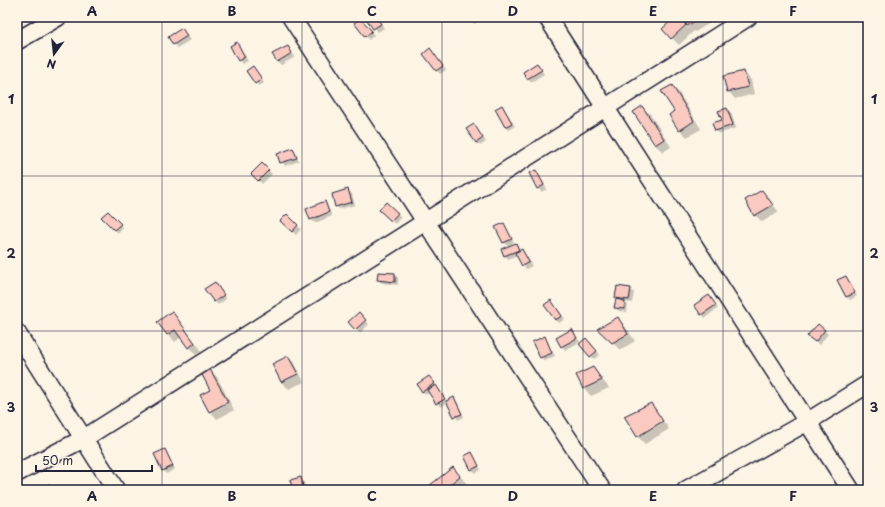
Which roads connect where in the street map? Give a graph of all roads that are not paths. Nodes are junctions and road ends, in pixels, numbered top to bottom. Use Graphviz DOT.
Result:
graph roads {
  1 [pos="58,17"];
  2 [pos="291,17"];
  3 [pos="547,17"];
  4 [pos="748,17"];
  5 [pos="17,41"];
  6 [pos="605,108"];
  7 [pos="426,222"];
  8 [pos="17,333"];
  9 [pos="868,384"];
  10 [pos="807,422"];
  11 [pos="83,439"];
  12 [pos="17,473"];
  13 [pos="116,490"];
  14 [pos="602,490"];
  15 [pos="686,490"];
  16 [pos="851,490"];
  1 -- 5 [label="street"];
  2 -- 7 [label="street"];
  3 -- 6 [label="street"];
  4 -- 6 [label="street"];
  6 -- 7 [label="street"];
  6 -- 10 [label="street"];
  7 -- 11 [label="street"];
  7 -- 14 [label="street"];
  8 -- 11 [label="street"];
  9 -- 10 [label="street"];
  10 -- 15 [label="street"];
  10 -- 16 [label="street"];
  11 -- 12 [label="street"];
  11 -- 13 [label="street"];
}
